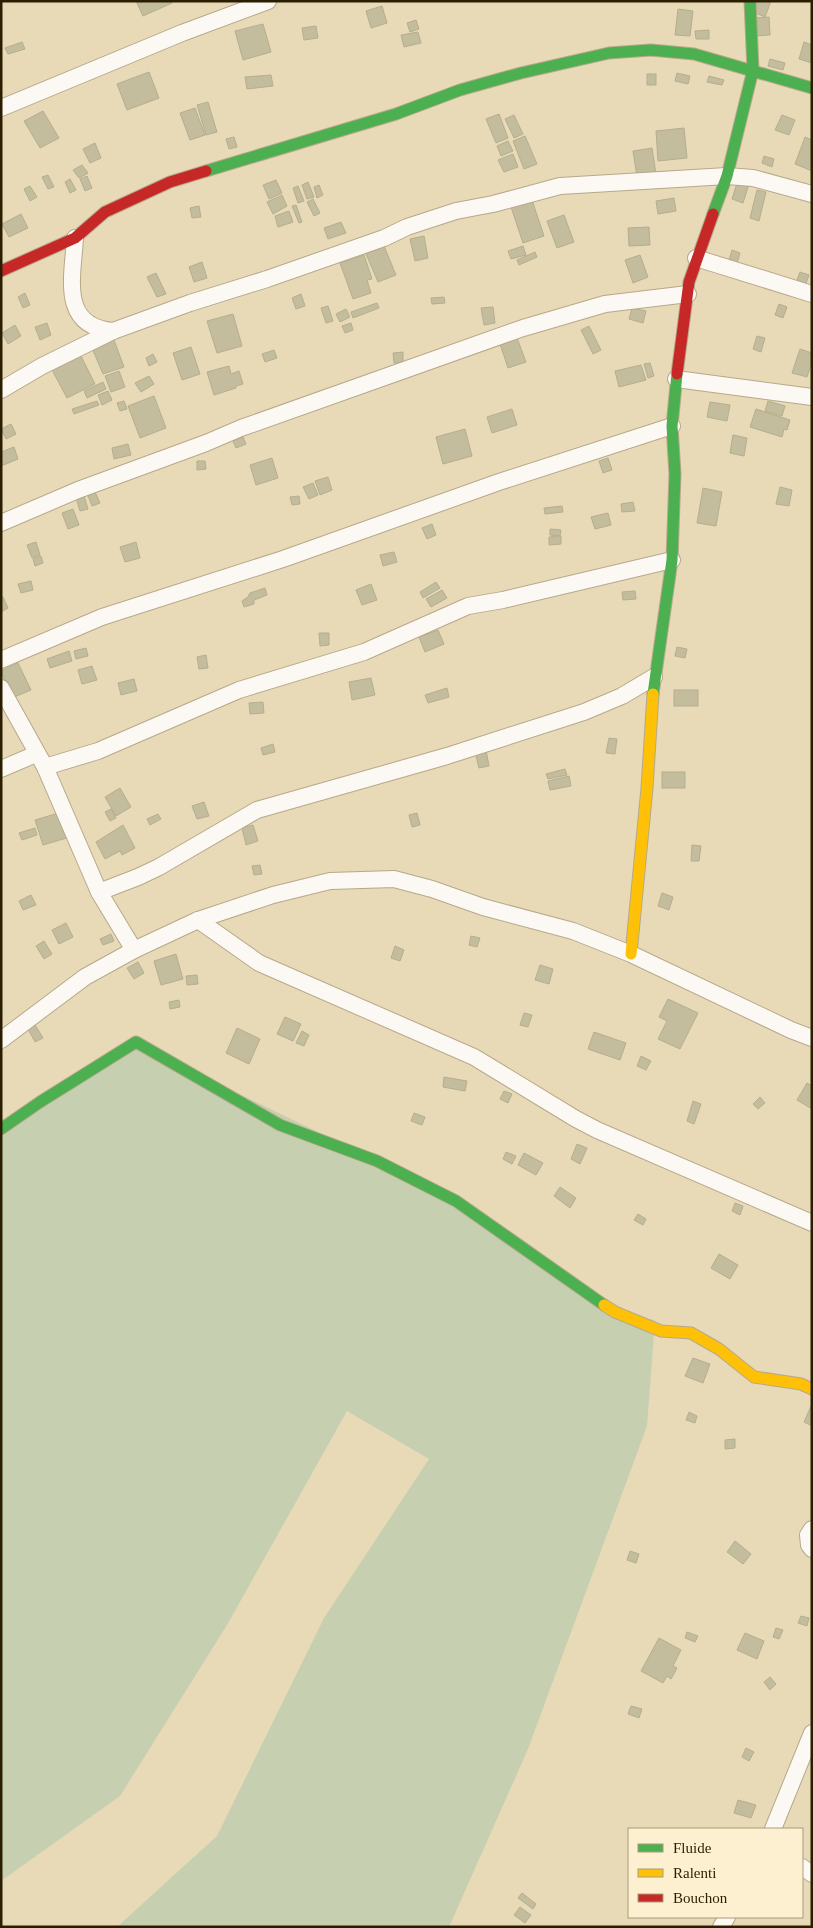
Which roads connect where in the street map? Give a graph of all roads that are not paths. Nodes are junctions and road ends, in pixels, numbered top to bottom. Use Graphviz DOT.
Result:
graph roads {
  1 [pos="268,1"];
  2 [pos="750,1"];
  3 [pos="753,70"];
  4 [pos="812,88"];
  5 [pos="1,108"];
  6 [pos="727,176"];
  7 [pos="812,194"];
  8 [pos="75,238"];
  9 [pos="696,258"];
  10 [pos="1,271"];
  11 [pos="688,294"];
  12 [pos="812,294"];
  13 [pos="113,331"];
  14 [pos="676,379"];
  15 [pos="1,390"];
  16 [pos="812,397"];
  17 [pos="672,426"];
  18 [pos="1,523"];
  19 [pos="672,560"];
  20 [pos="1,660"];
  21 [pos="654,677"];
  22 [pos="1,688"];
  23 [pos="40,761"];
  24 [pos="1,769"];
  25 [pos="99,892"];
  26 [pos="198,920"];
  27 [pos="134,950"];
  28 [pos="631,954"];
  29 [pos="812,1038"];
  30 [pos="1,1040"];
  31 [pos="1,1129"];
  32 [pos="812,1223"];
  33 [pos="812,1389"];
  34 [pos="812,1529"];
  35 [pos="812,1548"];
  36 [pos="812,1733"];
  37 [pos="773,1828"];
  1 -- 5 [label="street"];
  2 -- 3 [label="street"];
  3 -- 4 [label="street"];
  3 -- 6 [label="street"];
  3 -- 8 [label="street"];
  6 -- 7 [label="street"];
  6 -- 9 [label="street"];
  6 -- 13 [label="street"];
  8 -- 10 [label="street"];
  8 -- 13 [label="street"];
  9 -- 11 [label="street"];
  9 -- 12 [label="street"];
  11 -- 14 [label="street"];
  11 -- 18 [label="street"];
  13 -- 15 [label="street"];
  14 -- 16 [label="street"];
  14 -- 17 [label="street"];
  17 -- 19 [label="street"];
  17 -- 20 [label="street"];
  19 -- 21 [label="street"];
  19 -- 23 [label="street"];
  21 -- 25 [label="street"];
  21 -- 28 [label="street"];
  22 -- 23 [label="street"];
  23 -- 24 [label="street"];
  23 -- 25 [label="street"];
  25 -- 27 [label="street"];
  26 -- 27 [label="street"];
  26 -- 28 [label="street"];
  26 -- 32 [label="street"];
  27 -- 30 [label="street"];
  28 -- 29 [label="street"];
  31 -- 33 [label="street"];
  34 -- 35 [label="street"];
  36 -- 37 [label="street"];
}
